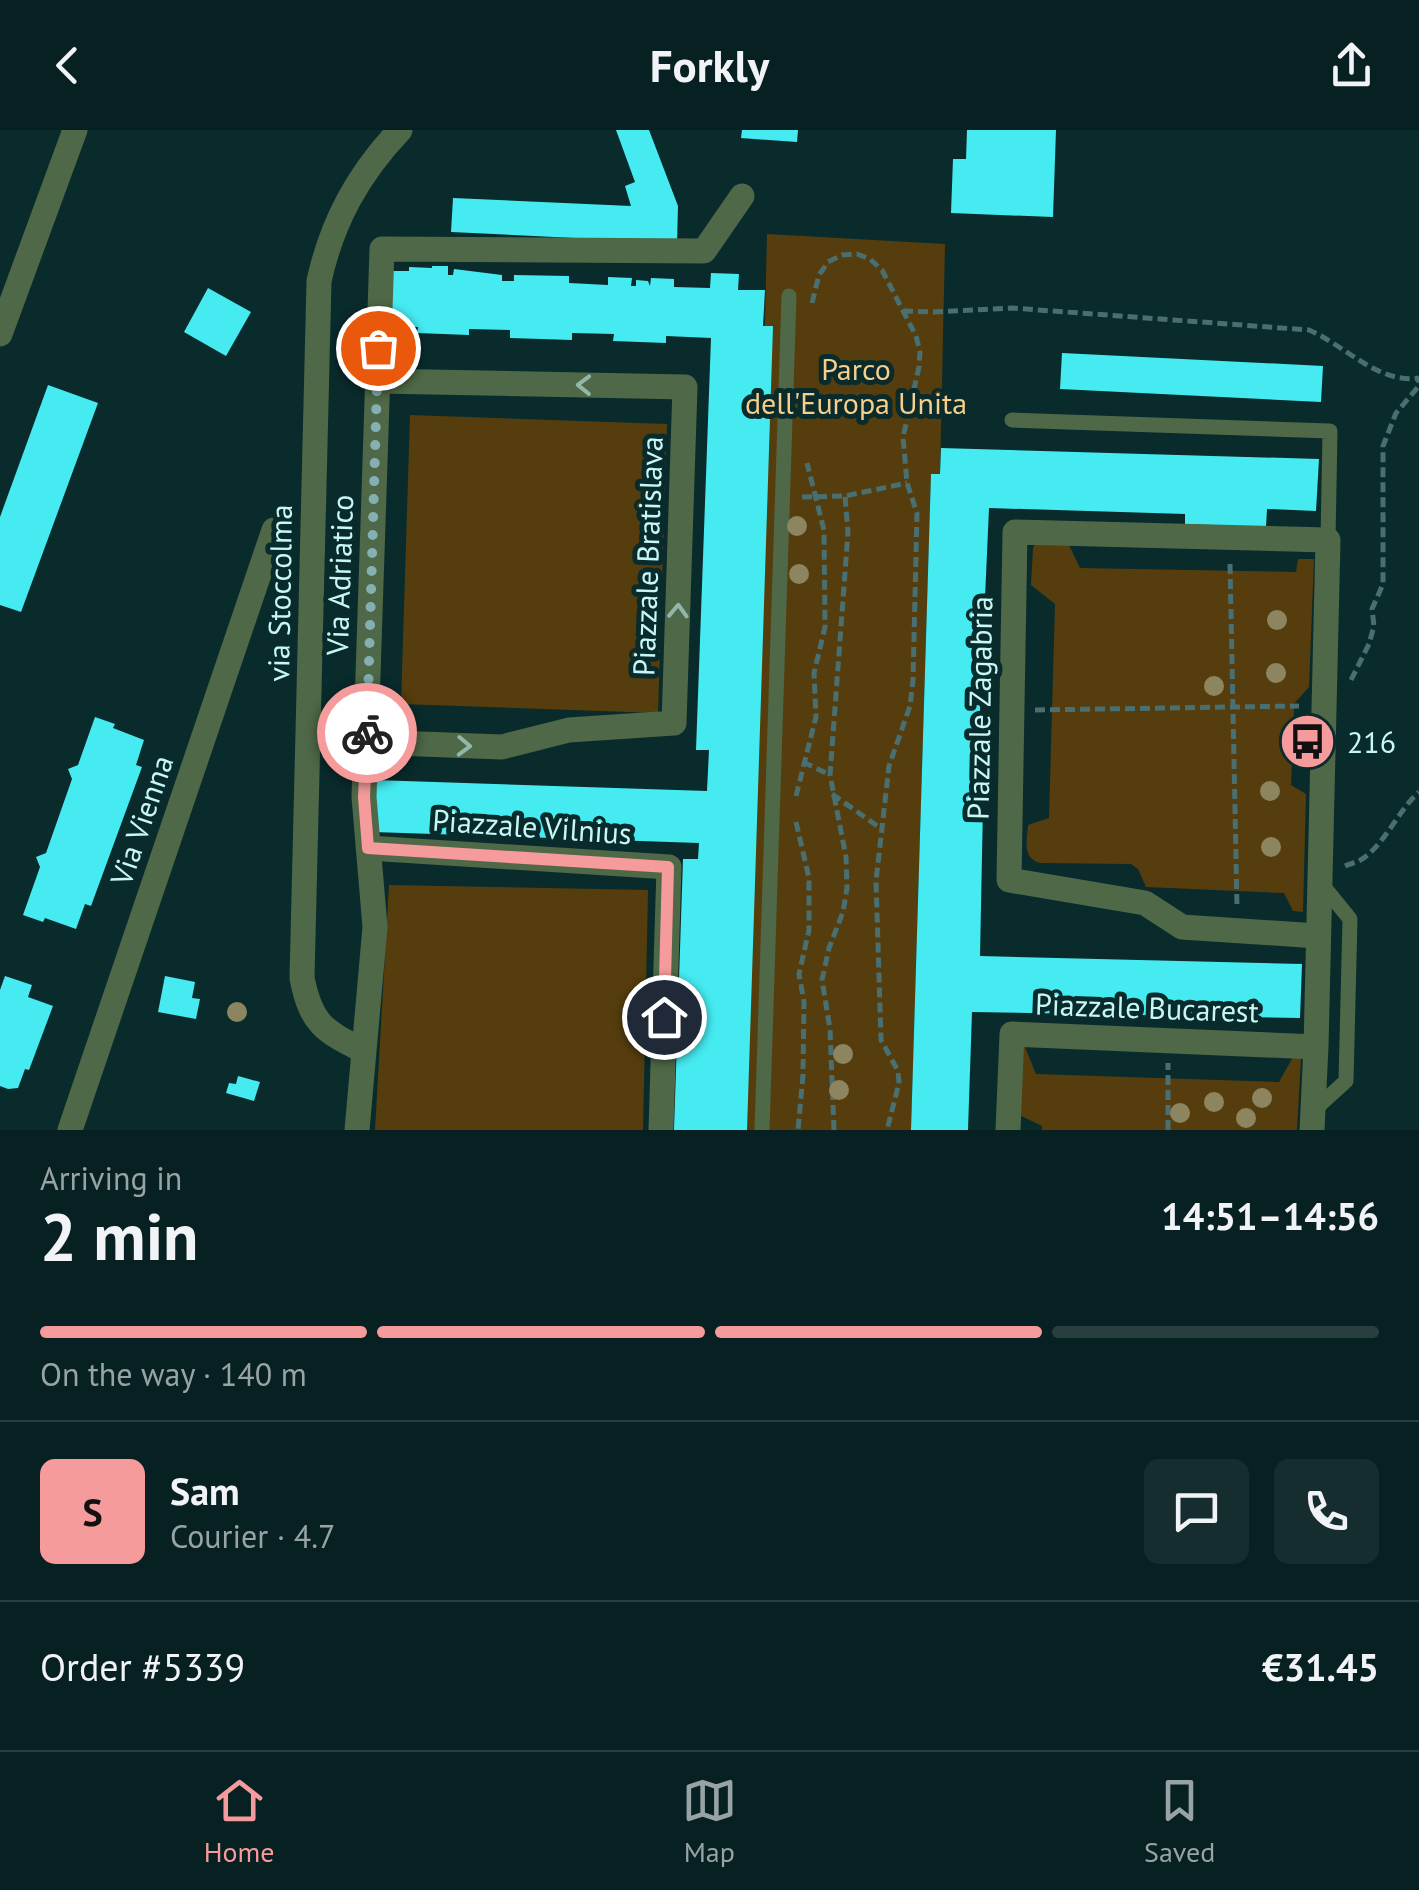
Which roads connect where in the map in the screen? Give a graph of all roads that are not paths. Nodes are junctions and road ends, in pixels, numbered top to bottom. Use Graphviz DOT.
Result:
graph roads {
  1 [pos="75,130"];
  2 [pos="400,130"];
  3 [pos="742,196"];
  4 [pos="789,296"];
  5 [pos="0,334"];
  6 [pos="377,382"];
  7 [pos="1012,420"];
  8 [pos="274,530"];
  9 [pos="1328,540"];
  10 [pos="366,742"];
  11 [pos="368,848"];
  12 [pos="1320,882"];
  13 [pos="1318,936"];
  14 [pos="1316,1047"];
  15 [pos="364,1051"];
  16 [pos="1313,1120"];
  17 [pos="70,1130"];
  18 [pos="357,1130"];
  19 [pos="661,1130"];
  20 [pos="762,1130"];
  21 [pos="1008,1130"];
  1 -- 5 [label="street"];
  2 -- 15 [label="street, via Stoccolma"];
  3 -- 6 [label="street, Via Adriatico"];
  4 -- 20 [label="lane"];
  6 -- 10 [label="street, Via Adriatico"];
  10 -- 6 [label="street, Piazzale Bratislava, one-way"];
  7 -- 9 [label="lane"];
  8 -- 17 [label="street, Via Vienna"];
  9 -- 12 [label="street"];
  9 -- 13 [label="street, Piazzale Zagabria"];
  10 -- 11 [label="street, Via Adriatico"];
  11 -- 15 [label="street, Via Adriatico"];
  11 -- 19 [label="street, Piazzale Vilnius"];
  12 -- 13 [label="street"];
  12 -- 16 [label="lane"];
  13 -- 14 [label="street"];
  14 -- 16 [label="street"];
  14 -- 21 [label="street, Piazzale Bucarest"];
  15 -- 18 [label="street, Via Adriatico"];
}
